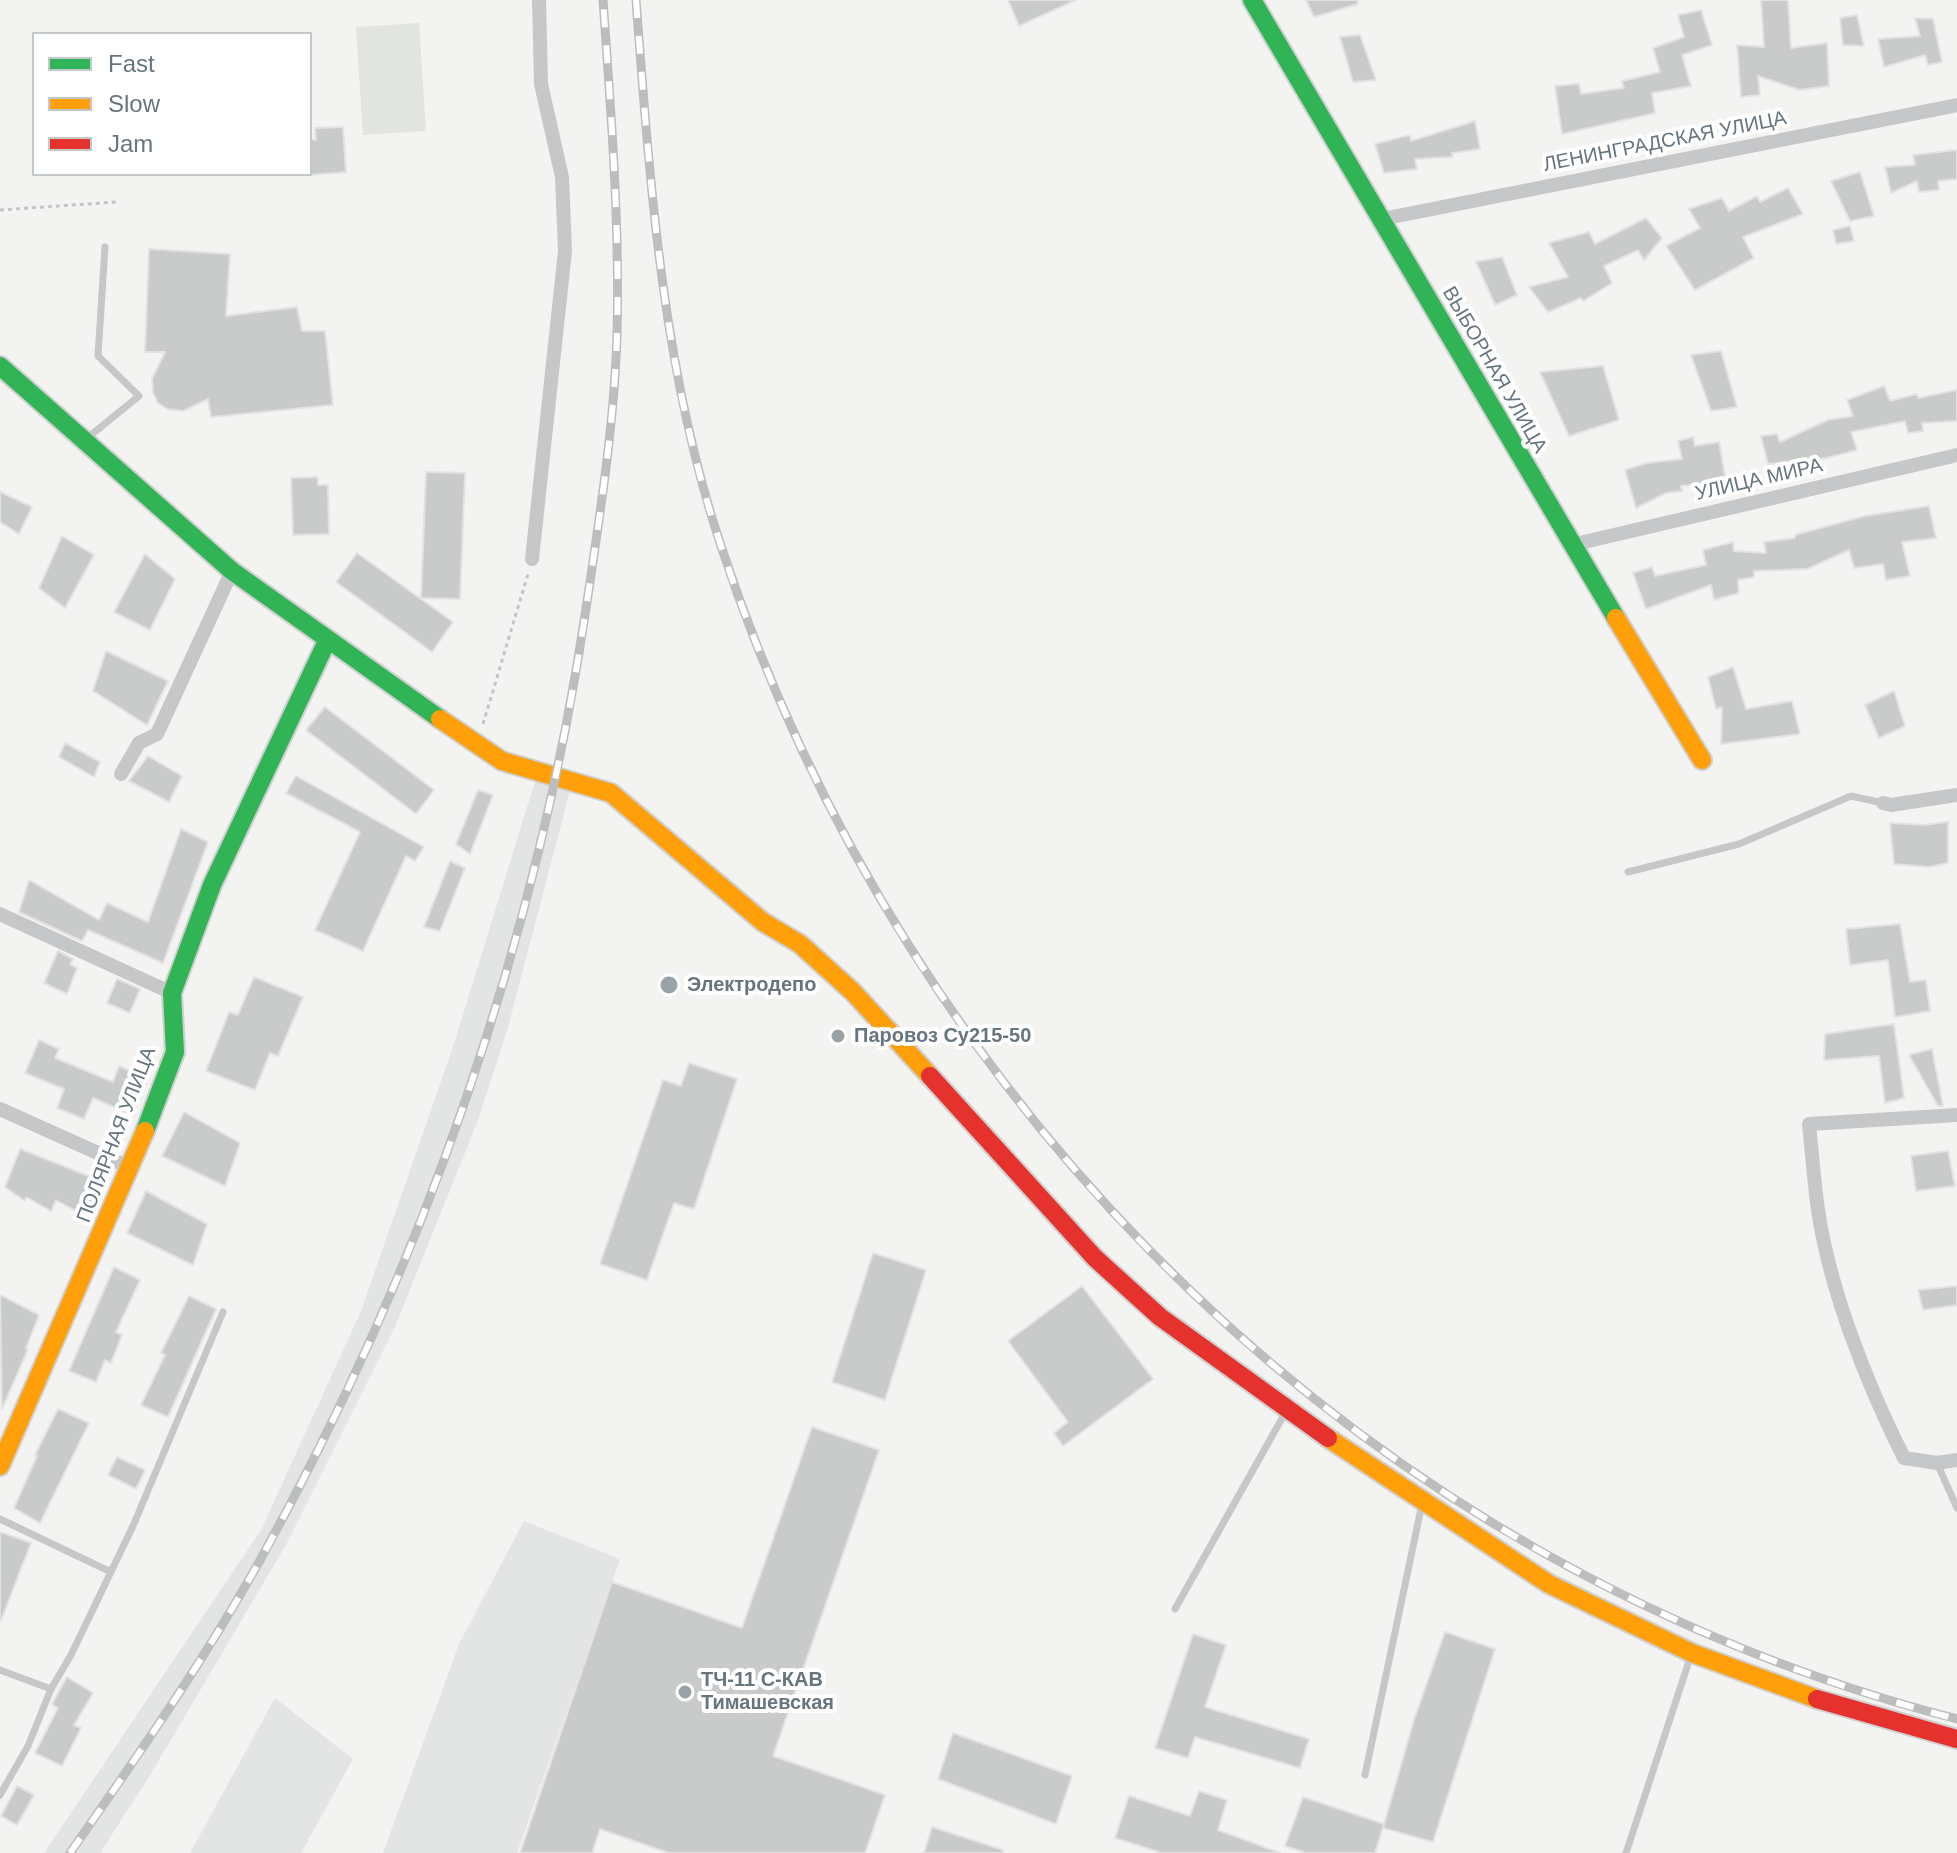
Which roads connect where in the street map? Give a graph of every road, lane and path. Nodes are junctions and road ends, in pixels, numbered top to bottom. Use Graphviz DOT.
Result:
graph roads {
  1 [pos="539,0"];
  2 [pos="1252,0"];
  3 [pos="1957,105"];
  4 [pos="116,202"];
  5 [pos="0,210"];
  6 [pos="1382,219"];
  7 [pos="105,247"];
  8 [pos="0,366"];
  9 [pos="84,440"];
  10 [pos="1957,455"];
  11 [pos="1571,545"];
  12 [pos="532,559"];
  13 [pos="232,571"];
  14 [pos="327,641"];
  15 [pos="478,743"];
  16 [pos="1702,760"];
  17 [pos="121,774"];
  18 [pos="1957,795"];
  19 [pos="1883,803"];
  20 [pos="1628,872"];
  21 [pos="0,914"];
  22 [pos="172,993"];
  23 [pos="0,1109"];
  24 [pos="1957,1115"];
  25 [pos="131,1168"];
  26 [pos="223,1312"];
  27 [pos="1286,1411"];
  28 [pos="1957,1460"];
  29 [pos="1937,1463"];
  30 [pos="0,1466"];
  31 [pos="1423,1498"];
  32 [pos="1957,1508"];
  33 [pos="0,1519"];
  34 [pos="111,1572"];
  35 [pos="1175,1609"];
  36 [pos="1692,1653"];
  37 [pos="0,1670"];
  38 [pos="51,1689"];
  39 [pos="1957,1739"];
  40 [pos="1365,1775"];
  41 [pos="0,1795"];
  42 [pos="1626,1853"];
  1 -- 12 [label="street"];
  2 -- 6 [label="street, ВЫБОРНАЯ УЛИЦА"];
  3 -- 6 [label="street, ЛЕНИНГРАДСКАЯ УЛИЦА"];
  4 -- 5 [label="path"];
  6 -- 11 [label="street, ВЫБОРНАЯ УЛИЦА"];
  7 -- 9 [label="lane"];
  8 -- 9 [label="street"];
  9 -- 13 [label="street"];
  10 -- 11 [label="street, УЛИЦА МИРА"];
  11 -- 16 [label="street, ВЫБОРНАЯ УЛИЦА"];
  12 -- 15 [label="path"];
  13 -- 14 [label="street"];
  13 -- 17 [label="street"];
  14 -- 15 [label="street"];
  14 -- 22 [label="street, ПОЛЯРНАЯ УЛИЦА"];
  15 -- 27 [label="street"];
  18 -- 19 [label="street"];
  19 -- 20 [label="lane"];
  21 -- 22 [label="street"];
  22 -- 25 [label="street, ПОЛЯРНАЯ УЛИЦА"];
  23 -- 25 [label="street"];
  24 -- 29 [label="street"];
  25 -- 30 [label="street, ПОЛЯРНАЯ УЛИЦА"];
  26 -- 34 [label="lane"];
  27 -- 31 [label="street"];
  27 -- 35 [label="lane"];
  28 -- 29 [label="street"];
  29 -- 32 [label="lane"];
  31 -- 36 [label="street"];
  31 -- 40 [label="lane"];
  33 -- 34 [label="lane"];
  34 -- 38 [label="lane"];
  36 -- 39 [label="street"];
  36 -- 42 [label="lane"];
  37 -- 38 [label="lane"];
  38 -- 41 [label="lane"];
}
